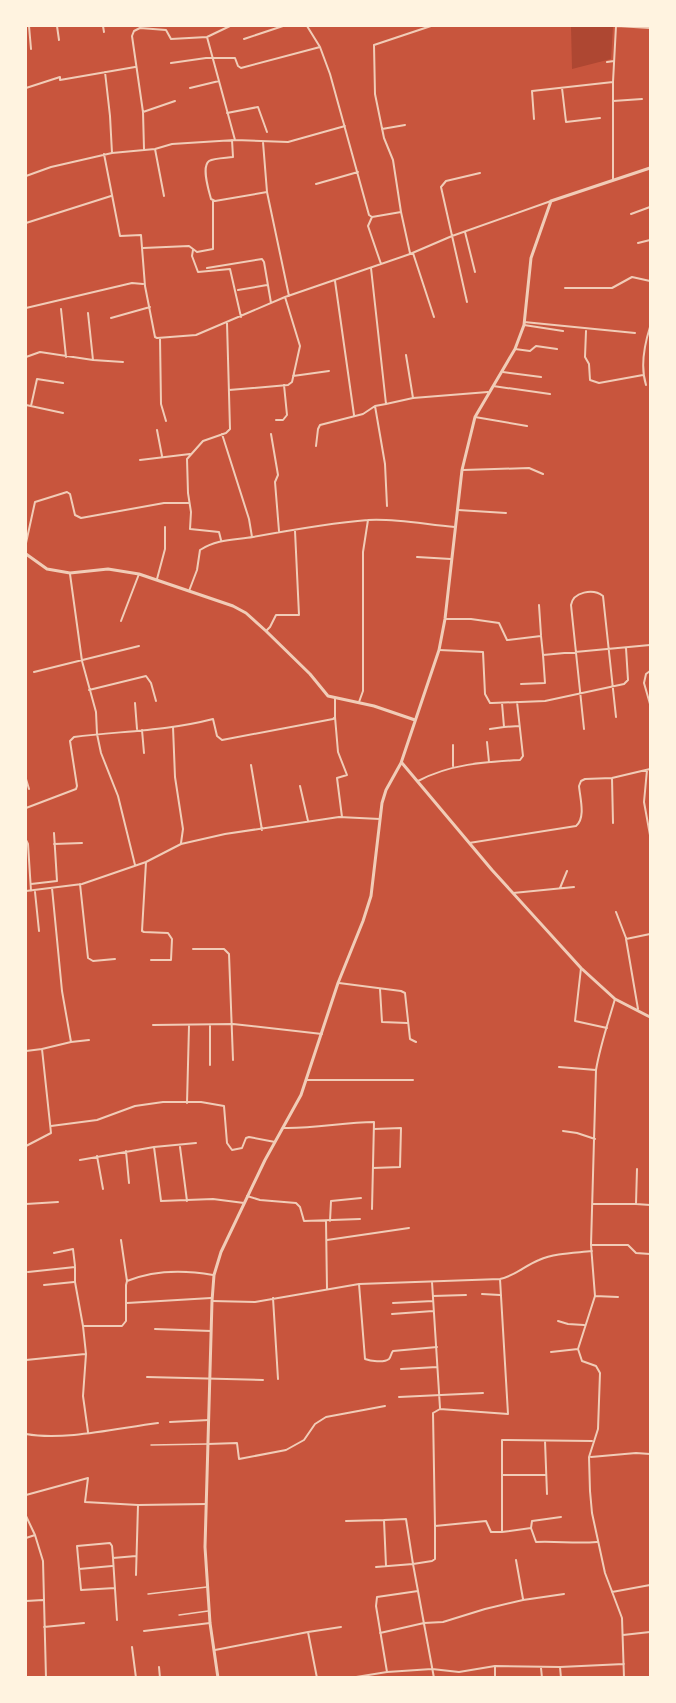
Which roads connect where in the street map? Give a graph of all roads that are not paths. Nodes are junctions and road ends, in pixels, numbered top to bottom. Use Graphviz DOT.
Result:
graph roads {
  1 [pos="28,26"];
  2 [pos="57,26"];
  3 [pos="103,26"];
  4 [pos="230,26"];
  5 [pos="284,26"];
  6 [pos="307,26"];
  7 [pos="431,26"];
  8 [pos="616,26"];
  9 [pos="651,28"];
  10 [pos="104,32"];
  11 [pos="207,37"];
  12 [pos="244,39"];
  13 [pos="59,40"];
  14 [pos="320,47"];
  15 [pos="31,48"];
  16 [pos="213,59"];
  17 [pos="614,61"];
  18 [pos="607,62"];
  19 [pos="171,63"];
  20 [pos="136,67"];
  21 [pos="105,72"];
  22 [pos="219,81"];
  23 [pos="613,82"];
  24 [pos="26,88"];
  25 [pos="190,88"];
  26 [pos="562,88"];
  27 [pos="642,99"];
  28 [pos="176,101"];
  29 [pos="614,101"];
  30 [pos="143,112"];
  31 [pos="227,113"];
  32 [pos="600,118"];
  33 [pos="534,119"];
  34 [pos="405,125"];
  35 [pos="345,126"];
  36 [pos="382,129"];
  37 [pos="267,132"];
  38 [pos="234,140"];
  39 [pos="263,142"];
  40 [pos="144,149"];
  41 [pos="155,149"];
  42 [pos="112,153"];
  43 [pos="104,154"];
  44 [pos="651,168"];
  45 [pos="358,172"];
  46 [pos="480,173"];
  47 [pos="26,176"];
  48 [pos="613,179"];
  49 [pos="316,184"];
  50 [pos="267,192"];
  51 [pos="111,196"];
  52 [pos="164,196"];
  53 [pos="213,200"];
  54 [pos="551,201"];
  55 [pos="651,207"];
  56 [pos="401,212"];
  57 [pos="631,214"];
  58 [pos="372,217"];
  59 [pos="26,223"];
  60 [pos="465,232"];
  61 [pos="452,236"];
  62 [pos="651,240"];
  63 [pos="638,243"];
  64 [pos="142,248"];
  65 [pos="193,250"];
  66 [pos="412,253"];
  67 [pos="381,264"];
  68 [pos="371,267"];
  69 [pos="207,268"];
  70 [pos="475,272"];
  71 [pos="335,281"];
  72 [pos="651,281"];
  73 [pos="267,285"];
  74 [pos="145,286"];
  75 [pos="565,288"];
  76 [pos="238,291"];
  77 [pos="287,296"];
  78 [pos="467,302"];
  79 [pos="271,303"];
  80 [pos="150,307"];
  81 [pos="26,308"];
  82 [pos="61,309"];
  83 [pos="88,313"];
  84 [pos="241,317"];
  85 [pos="434,317"];
  86 [pos="111,318"];
  87 [pos="227,323"];
  88 [pos="524,324"];
  89 [pos="651,327"];
  90 [pos="586,329"];
  91 [pos="564,331"];
  92 [pos="635,333"];
  93 [pos="160,338"];
  94 [pos="515,349"];
  95 [pos="557,349"];
  96 [pos="651,354"];
  97 [pos="406,355"];
  98 [pos="26,357"];
  99 [pos="66,357"];
  100 [pos="93,360"];
  101 [pos="123,362"];
  102 [pos="329,371"];
  103 [pos="502,372"];
  104 [pos="643,375"];
  105 [pos="293,376"];
  106 [pos="541,377"];
  107 [pos="651,379"];
  108 [pos="63,383"];
  109 [pos="284,385"];
  110 [pos="646,385"];
  111 [pos="493,386"];
  112 [pos="229,390"];
  113 [pos="488,392"];
  114 [pos="550,394"];
  115 [pos="413,398"];
  116 [pos="386,404"];
  117 [pos="26,405"];
  118 [pos="31,406"];
  119 [pos="375,406"];
  120 [pos="63,413"];
  121 [pos="354,415"];
  122 [pos="475,417"];
  123 [pos="276,420"];
  124 [pos="166,421"];
  125 [pos="527,426"];
  126 [pos="157,430"];
  127 [pos="222,434"];
  128 [pos="271,434"];
  129 [pos="316,446"];
  130 [pos="190,454"];
  131 [pos="162,456"];
  132 [pos="140,460"];
  133 [pos="462,470"];
  134 [pos="543,474"];
  135 [pos="189,503"];
  136 [pos="387,506"];
  137 [pos="457,510"];
  138 [pos="506,513"];
  139 [pos="368,520"];
  140 [pos="165,527"];
  141 [pos="456,527"];
  142 [pos="279,531"];
  143 [pos="296,531"];
  144 [pos="252,537"];
  145 [pos="221,540"];
  146 [pos="26,543"];
  147 [pos="26,554"];
  148 [pos="417,557"];
  149 [pos="451,559"];
  150 [pos="70,573"];
  151 [pos="139,574"];
  152 [pos="158,579"];
  153 [pos="189,591"];
  154 [pos="538,605"];
  155 [pos="445,619"];
  156 [pos="121,621"];
  157 [pos="266,631"];
  158 [pos="541,636"];
  159 [pos="651,645"];
  160 [pos="139,646"];
  161 [pos="626,648"];
  162 [pos="439,650"];
  163 [pos="610,650"];
  164 [pos="577,653"];
  165 [pos="543,655"];
  166 [pos="82,661"];
  167 [pos="651,671"];
  168 [pos="34,672"];
  169 [pos="521,684"];
  170 [pos="613,687"];
  171 [pos="89,690"];
  172 [pos="579,694"];
  173 [pos="335,699"];
  174 [pos="156,701"];
  175 [pos="502,702"];
  176 [pos="517,702"];
  177 [pos="135,703"];
  178 [pos="358,703"];
  179 [pos="651,704"];
  180 [pos="334,717"];
  181 [pos="616,717"];
  182 [pos="415,720"];
  183 [pos="519,726"];
  184 [pos="173,727"];
  185 [pos="504,727"];
  186 [pos="137,729"];
  187 [pos="490,729"];
  188 [pos="584,729"];
  189 [pos="142,730"];
  190 [pos="97,734"];
  191 [pos="487,742"];
  192 [pos="453,745"];
  193 [pos="144,753"];
  194 [pos="489,762"];
  195 [pos="401,763"];
  196 [pos="251,765"];
  197 [pos="453,766"];
  198 [pos="649,769"];
  199 [pos="612,778"];
  200 [pos="26,779"];
  201 [pos="418,781"];
  202 [pos="300,786"];
  203 [pos="29,789"];
  204 [pos="26,808"];
  205 [pos="651,811"];
  206 [pos="645,812"];
  207 [pos="342,817"];
  208 [pos="380,819"];
  209 [pos="308,822"];
  210 [pos="613,823"];
  211 [pos="262,830"];
  212 [pos="54,833"];
  213 [pos="651,835"];
  214 [pos="26,840"];
  215 [pos="82,843"];
  216 [pos="469,843"];
  217 [pos="54,844"];
  218 [pos="181,844"];
  219 [pos="146,862"];
  220 [pos="135,865"];
  221 [pos="567,871"];
  222 [pos="31,884"];
  223 [pos="80,884"];
  224 [pos="574,887"];
  225 [pos="52,888"];
  226 [pos="559,888"];
  227 [pos="35,890"];
  228 [pos="26,891"];
  229 [pos="31,891"];
  230 [pos="513,893"];
  231 [pos="616,912"];
  232 [pos="39,931"];
  233 [pos="651,934"];
  234 [pos="626,939"];
  235 [pos="194,949"];
  236 [pos="115,959"];
  237 [pos="151,960"];
  238 [pos="580,968"];
  239 [pos="338,983"];
  240 [pos="380,988"];
  241 [pos="615,999"];
  242 [pos="638,1012"];
  243 [pos="651,1017"];
  244 [pos="407,1023"];
  245 [pos="233,1024"];
  246 [pos="153,1025"];
  247 [pos="189,1026"];
  248 [pos="210,1026"];
  249 [pos="607,1028"];
  250 [pos="322,1034"];
  251 [pos="89,1040"];
  252 [pos="71,1042"];
  253 [pos="416,1042"];
  254 [pos="42,1049"];
  255 [pos="26,1051"];
  256 [pos="233,1060"];
  257 [pos="210,1065"];
  258 [pos="559,1067"];
  259 [pos="596,1070"];
  260 [pos="306,1080"];
  261 [pos="413,1080"];
  262 [pos="187,1103"];
  263 [pos="51,1125"];
  264 [pos="283,1128"];
  265 [pos="374,1129"];
  266 [pos="563,1131"];
  267 [pos="595,1139"];
  268 [pos="275,1142"];
  269 [pos="196,1143"];
  270 [pos="26,1146"];
  271 [pos="180,1146"];
  272 [pos="154,1147"];
  273 [pos="126,1151"];
  274 [pos="97,1156"];
  275 [pos="80,1160"];
  276 [pos="373,1168"];
  277 [pos="637,1169"];
  278 [pos="129,1183"];
  279 [pos="103,1189"];
  280 [pos="247,1196"];
  281 [pos="361,1198"];
  282 [pos="187,1201"];
  283 [pos="58,1202"];
  284 [pos="244,1203"];
  285 [pos="26,1204"];
  286 [pos="593,1204"];
  287 [pos="636,1204"];
  288 [pos="651,1205"];
  289 [pos="372,1209"];
  290 [pos="360,1219"];
  291 [pos="328,1221"];
  292 [pos="408,1228"];
  293 [pos="121,1240"];
  294 [pos="327,1240"];
  295 [pos="591,1245"];
  296 [pos="592,1251"];
  297 [pos="54,1253"];
  298 [pos="651,1254"];
  299 [pos="75,1267"];
  300 [pos="28,1272"];
  301 [pos="214,1275"];
  302 [pos="500,1279"];
  303 [pos="128,1281"];
  304 [pos="75,1282"];
  305 [pos="432,1282"];
  306 [pos="359,1284"];
  307 [pos="44,1285"];
  308 [pos="327,1289"];
  309 [pos="482,1294"];
  310 [pos="466,1295"];
  311 [pos="500,1295"];
  312 [pos="432,1296"];
  313 [pos="596,1296"];
  314 [pos="618,1296"];
  315 [pos="212,1299"];
  316 [pos="273,1299"];
  317 [pos="433,1301"];
  318 [pos="393,1303"];
  319 [pos="128,1304"];
  320 [pos="433,1311"];
  321 [pos="392,1314"];
  322 [pos="558,1321"];
  323 [pos="585,1325"];
  324 [pos="83,1326"];
  325 [pos="155,1329"];
  326 [pos="211,1331"];
  327 [pos="437,1347"];
  328 [pos="578,1349"];
  329 [pos="551,1352"];
  330 [pos="86,1354"];
  331 [pos="26,1360"];
  332 [pos="437,1367"];
  333 [pos="401,1369"];
  334 [pos="147,1377"];
  335 [pos="210,1377"];
  336 [pos="278,1379"];
  337 [pos="263,1380"];
  338 [pos="483,1394"];
  339 [pos="440,1395"];
  340 [pos="399,1397"];
  341 [pos="385,1406"];
  342 [pos="440,1409"];
  343 [pos="208,1420"];
  344 [pos="170,1422"];
  345 [pos="158,1423"];
  346 [pos="88,1432"];
  347 [pos="26,1434"];
  348 [pos="594,1440"];
  349 [pos="545,1441"];
  350 [pos="208,1444"];
  351 [pos="151,1445"];
  352 [pos="651,1454"];
  353 [pos="589,1457"];
  354 [pos="502,1475"];
  355 [pos="546,1475"];
  356 [pos="547,1494"];
  357 [pos="26,1495"];
  358 [pos="206,1504"];
  359 [pos="138,1505"];
  360 [pos="26,1516"];
  361 [pos="561,1517"];
  362 [pos="384,1520"];
  363 [pos="346,1521"];
  364 [pos="435,1526"];
  365 [pos="531,1528"];
  366 [pos="502,1532"];
  367 [pos="35,1535"];
  368 [pos="26,1538"];
  369 [pos="598,1541"];
  370 [pos="136,1556"];
  371 [pos="112,1558"];
  372 [pos="516,1560"];
  373 [pos="413,1564"];
  374 [pos="113,1566"];
  375 [pos="386,1566"];
  376 [pos="376,1567"];
  377 [pos="79,1569"];
  378 [pos="136,1575"];
  379 [pos="651,1585"];
  380 [pos="208,1587"];
  381 [pos="115,1588"];
  382 [pos="418,1591"];
  383 [pos="612,1592"];
  384 [pos="148,1594"];
  385 [pos="564,1594"];
  386 [pos="43,1600"];
  387 [pos="523,1600"];
  388 [pos="26,1601"];
  389 [pos="209,1611"];
  390 [pos="179,1615"];
  391 [pos="117,1620"];
  392 [pos="84,1623"];
  393 [pos="210,1623"];
  394 [pos="424,1623"];
  395 [pos="44,1627"];
  396 [pos="341,1627"];
  397 [pos="144,1631"];
  398 [pos="308,1632"];
  399 [pos="651,1632"];
  400 [pos="380,1633"];
  401 [pos="623,1635"];
  402 [pos="132,1647"];
  403 [pos="214,1650"];
  404 [pos="624,1664"];
  405 [pos="495,1666"];
  406 [pos="159,1667"];
  407 [pos="541,1667"];
  408 [pos="560,1667"];
  409 [pos="432,1669"];
  410 [pos="387,1672"];
  411 [pos="368,1676"];
  412 [pos="46,1677"];
  413 [pos="136,1677"];
  414 [pos="160,1677"];
  415 [pos="218,1677"];
  416 [pos="317,1677"];
  417 [pos="350,1677"];
  418 [pos="434,1677"];
  419 [pos="495,1677"];
  420 [pos="542,1677"];
  421 [pos="561,1677"];
  422 [pos="624,1677"];
  1 -- 15 [label="street"];
  2 -- 13 [label="street"];
  3 -- 10 [label="street"];
  4 -- 11 [label="street"];
  5 -- 12 [label="street"];
  6 -- 14 [label="street"];
  7 -- 36 [label="street"];
  8 -- 9 [label="street"];
  8 -- 17 [label="street"];
  11 -- 16 [label="street"];
  11 -- 20 [label="street"];
  14 -- 16 [label="street"];
  14 -- 35 [label="street"];
  16 -- 19 [label="street"];
  16 -- 22 [label="street"];
  17 -- 18 [label="street"];
  17 -- 23 [label="street"];
  20 -- 21 [label="street"];
  20 -- 30 [label="street"];
  21 -- 24 [label="street"];
  21 -- 42 [label="street"];
  22 -- 25 [label="street"];
  22 -- 31 [label="street"];
  23 -- 26 [label="street"];
  23 -- 29 [label="street"];
  26 -- 32 [label="street"];
  26 -- 33 [label="street"];
  27 -- 29 [label="street"];
  28 -- 30 [label="street"];
  29 -- 48 [label="street"];
  30 -- 40 [label="street"];
  31 -- 37 [label="street"];
  31 -- 38 [label="street"];
  34 -- 36 [label="street"];
  35 -- 39 [label="street"];
  35 -- 45 [label="street"];
  36 -- 56 [label="street"];
  38 -- 39 [label="street"];
  38 -- 41 [label="street"];
  38 -- 53 [label="street"];
  39 -- 50 [label="street"];
  40 -- 41 [label="street"];
  40 -- 42 [label="street"];
  41 -- 52 [label="street"];
  42 -- 43 [label="street"];
  43 -- 47 [label="street"];
  43 -- 51 [label="street"];
  44 -- 48 [label="street"];
  45 -- 49 [label="street"];
  45 -- 58 [label="street"];
  46 -- 61 [label="street"];
  48 -- 54 [label="street"];
  50 -- 53 [label="street"];
  50 -- 77 [label="street"];
  51 -- 59 [label="street"];
  51 -- 64 [label="street"];
  53 -- 65 [label="street"];
  54 -- 60 [label="street"];
  54 -- 88 [label="street"];
  55 -- 57 [label="street"];
  56 -- 58 [label="street"];
  56 -- 66 [label="street"];
  58 -- 67 [label="street"];
  60 -- 61 [label="street"];
  60 -- 70 [label="street"];
  61 -- 66 [label="street"];
  61 -- 78 [label="street"];
  62 -- 63 [label="street"];
  64 -- 65 [label="street"];
  64 -- 74 [label="street"];
  65 -- 84 [label="street"];
  66 -- 67 [label="street"];
  66 -- 85 [label="street"];
  67 -- 68 [label="street"];
  68 -- 71 [label="street"];
  68 -- 116 [label="street"];
  69 -- 73 [label="street"];
  71 -- 77 [label="street"];
  71 -- 121 [label="street"];
  72 -- 75 [label="street"];
  73 -- 76 [label="street"];
  73 -- 79 [label="street"];
  74 -- 80 [label="street"];
  74 -- 81 [label="street"];
  77 -- 79 [label="street"];
  77 -- 105 [label="street"];
  79 -- 84 [label="street"];
  80 -- 86 [label="street"];
  80 -- 93 [label="street"];
  82 -- 99 [label="street"];
  83 -- 100 [label="street"];
  84 -- 87 [label="street"];
  87 -- 93 [label="street"];
  87 -- 112 [label="street"];
  88 -- 90 [label="street"];
  88 -- 91 [label="street"];
  88 -- 94 [label="street"];
  89 -- 104 [label="street"];
  90 -- 92 [label="street"];
  90 -- 104 [label="street"];
  93 -- 124 [label="street"];
  94 -- 95 [label="street"];
  94 -- 103 [label="street"];
  96 -- 107 [label="lane"];
  97 -- 115 [label="street"];
  98 -- 99 [label="street"];
  99 -- 100 [label="street"];
  100 -- 101 [label="street"];
  102 -- 105 [label="street"];
  103 -- 106 [label="street"];
  103 -- 111 [label="street"];
  104 -- 110 [label="street"];
  105 -- 109 [label="street"];
  108 -- 118 [label="street"];
  109 -- 112 [label="street"];
  109 -- 123 [label="street"];
  111 -- 113 [label="street"];
  111 -- 114 [label="street"];
  112 -- 127 [label="street"];
  113 -- 115 [label="street"];
  113 -- 122 [label="street"];
  115 -- 116 [label="street"];
  116 -- 119 [label="street"];
  117 -- 118 [label="street"];
  118 -- 120 [label="street"];
  119 -- 121 [label="street"];
  119 -- 136 [label="street"];
  121 -- 129 [label="street"];
  122 -- 125 [label="street"];
  122 -- 133 [label="street"];
  126 -- 131 [label="street"];
  127 -- 130 [label="street"];
  127 -- 144 [label="street"];
  128 -- 142 [label="street"];
  130 -- 131 [label="street"];
  130 -- 135 [label="street"];
  131 -- 132 [label="street"];
  133 -- 134 [label="street"];
  133 -- 137 [label="street"];
  135 -- 145 [label="street"];
  135 -- 146 [label="street"];
  137 -- 138 [label="street"];
  137 -- 141 [label="street"];
  139 -- 141 [label="street"];
  139 -- 143 [label="street"];
  139 -- 178 [label="street"];
  140 -- 152 [label="street"];
  141 -- 149 [label="street"];
  142 -- 143 [label="street"];
  142 -- 144 [label="street"];
  143 -- 157 [label="street"];
  144 -- 145 [label="street"];
  145 -- 153 [label="street"];
  147 -- 150 [label="street"];
  148 -- 149 [label="street"];
  149 -- 155 [label="street"];
  150 -- 151 [label="street"];
  150 -- 166 [label="street"];
  151 -- 152 [label="street"];
  151 -- 156 [label="street"];
  152 -- 153 [label="street"];
  153 -- 157 [label="street"];
  154 -- 158 [label="street"];
  155 -- 158 [label="street"];
  155 -- 162 [label="street"];
  157 -- 173 [label="street"];
  158 -- 165 [label="street"];
  159 -- 161 [label="street"];
  160 -- 166 [label="street"];
  161 -- 163 [label="street"];
  161 -- 170 [label="street"];
  162 -- 175 [label="street"];
  162 -- 182 [label="street"];
  163 -- 164 [label="street"];
  163 -- 164 [label="street"];
  163 -- 170 [label="street"];
  164 -- 165 [label="street"];
  164 -- 172 [label="street"];
  165 -- 169 [label="street"];
  166 -- 168 [label="street"];
  166 -- 171 [label="street"];
  167 -- 179 [label="street"];
  170 -- 172 [label="street"];
  170 -- 181 [label="street"];
  171 -- 174 [label="street"];
  171 -- 190 [label="street"];
  172 -- 176 [label="street"];
  172 -- 188 [label="street"];
  173 -- 178 [label="street"];
  173 -- 180 [label="street"];
  175 -- 176 [label="street"];
  175 -- 185 [label="street"];
  176 -- 183 [label="street"];
  177 -- 186 [label="street"];
  178 -- 182 [label="street"];
  180 -- 184 [label="street"];
  180 -- 207 [label="street"];
  182 -- 195 [label="street"];
  183 -- 185 [label="street"];
  183 -- 194 [label="street"];
  184 -- 189 [label="street"];
  184 -- 218 [label="street"];
  185 -- 187 [label="street"];
  186 -- 189 [label="street"];
  186 -- 190 [label="street"];
  189 -- 193 [label="street"];
  190 -- 204 [label="street"];
  190 -- 220 [label="street"];
  191 -- 194 [label="street"];
  192 -- 197 [label="street"];
  194 -- 197 [label="street"];
  195 -- 201 [label="street"];
  195 -- 208 [label="street"];
  196 -- 211 [label="street"];
  197 -- 201 [label="street"];
  198 -- 199 [label="street"];
  198 -- 206 [label="street"];
  199 -- 210 [label="street"];
  199 -- 216 [label="street"];
  200 -- 203 [label="street"];
  201 -- 216 [label="street"];
  202 -- 209 [label="street"];
  205 -- 206 [label="street"];
  206 -- 213 [label="street"];
  207 -- 208 [label="street"];
  207 -- 209 [label="street"];
  208 -- 239 [label="street"];
  209 -- 211 [label="street"];
  211 -- 218 [label="street"];
  212 -- 217 [label="street"];
  214 -- 222 [label="street"];
  215 -- 217 [label="street"];
  216 -- 230 [label="street"];
  217 -- 222 [label="street"];
  218 -- 219 [label="street"];
  219 -- 220 [label="street"];
  219 -- 237 [label="street"];
  220 -- 223 [label="street"];
  221 -- 226 [label="street"];
  222 -- 229 [label="street"];
  223 -- 225 [label="street"];
  223 -- 236 [label="street"];
  224 -- 226 [label="street"];
  225 -- 227 [label="street"];
  225 -- 252 [label="street"];
  226 -- 230 [label="street"];
  227 -- 229 [label="street"];
  227 -- 232 [label="street"];
  228 -- 229 [label="street"];
  230 -- 238 [label="street"];
  231 -- 234 [label="street"];
  233 -- 234 [label="street"];
  234 -- 242 [label="street"];
  235 -- 245 [label="street"];
  238 -- 241 [label="street"];
  238 -- 249 [label="street"];
  239 -- 240 [label="street"];
  239 -- 250 [label="street"];
  240 -- 244 [label="street"];
  240 -- 244 [label="street"];
  241 -- 242 [label="street"];
  241 -- 249 [label="street"];
  242 -- 243 [label="street"];
  244 -- 253 [label="street"];
  245 -- 248 [label="street"];
  245 -- 250 [label="street"];
  245 -- 256 [label="street"];
  246 -- 247 [label="street"];
  247 -- 248 [label="street"];
  247 -- 262 [label="street"];
  248 -- 257 [label="street"];
  249 -- 259 [label="street"];
  250 -- 260 [label="street"];
  251 -- 252 [label="street"];
  252 -- 254 [label="street"];
  254 -- 255 [label="street"];
  254 -- 263 [label="street"];
  258 -- 259 [label="street"];
  259 -- 267 [label="street"];
  260 -- 261 [label="street"];
  260 -- 264 [label="street"];
  262 -- 263 [label="street"];
  262 -- 268 [label="street"];
  263 -- 270 [label="street"];
  264 -- 265 [label="street"];
  264 -- 268 [label="street"];
  265 -- 276 [label="street"];
  265 -- 276 [label="street"];
  266 -- 267 [label="street"];
  267 -- 286 [label="street"];
  268 -- 280 [label="street"];
  269 -- 271 [label="street"];
  271 -- 272 [label="street"];
  271 -- 282 [label="street"];
  272 -- 273 [label="street"];
  272 -- 282 [label="street"];
  273 -- 274 [label="street"];
  273 -- 278 [label="street"];
  274 -- 275 [label="street"];
  274 -- 279 [label="street"];
  276 -- 289 [label="street"];
  277 -- 287 [label="street"];
  280 -- 284 [label="street"];
  280 -- 291 [label="street"];
  281 -- 291 [label="street"];
  282 -- 284 [label="street"];
  283 -- 285 [label="street"];
  284 -- 301 [label="street"];
  286 -- 287 [label="street"];
  286 -- 295 [label="street"];
  287 -- 288 [label="street"];
  290 -- 291 [label="street"];
  291 -- 294 [label="street"];
  292 -- 294 [label="street"];
  293 -- 303 [label="street"];
  294 -- 308 [label="street"];
  295 -- 296 [label="street"];
  295 -- 298 [label="street"];
  296 -- 302 [label="street"];
  296 -- 313 [label="street"];
  297 -- 299 [label="street"];
  299 -- 300 [label="street"];
  299 -- 304 [label="street"];
  301 -- 303 [label="street"];
  301 -- 315 [label="street"];
  302 -- 305 [label="street"];
  302 -- 311 [label="street"];
  303 -- 319 [label="street"];
  304 -- 307 [label="street"];
  304 -- 324 [label="street"];
  305 -- 306 [label="street"];
  305 -- 312 [label="street"];
  306 -- 308 [label="street"];
  306 -- 327 [label="street"];
  308 -- 316 [label="street"];
  309 -- 311 [label="street"];
  310 -- 312 [label="street"];
  311 -- 342 [label="street"];
  312 -- 317 [label="street"];
  313 -- 314 [label="street"];
  313 -- 323 [label="street"];
  315 -- 316 [label="street"];
  315 -- 319 [label="street"];
  315 -- 326 [label="street"];
  316 -- 336 [label="street"];
  317 -- 318 [label="street"];
  317 -- 320 [label="street"];
  319 -- 324 [label="street"];
  320 -- 321 [label="street"];
  320 -- 327 [label="street"];
  322 -- 323 [label="street"];
  323 -- 328 [label="street"];
  324 -- 330 [label="street"];
  325 -- 326 [label="street"];
  326 -- 335 [label="street"];
  327 -- 332 [label="street"];
  328 -- 329 [label="street"];
  328 -- 348 [label="street"];
  330 -- 331 [label="street"];
  330 -- 346 [label="street"];
  332 -- 333 [label="street"];
  332 -- 339 [label="street"];
  334 -- 335 [label="street"];
  335 -- 337 [label="street"];
  335 -- 343 [label="street"];
  338 -- 339 [label="street"];
  339 -- 340 [label="street"];
  339 -- 342 [label="street"];
  341 -- 350 [label="street"];
  342 -- 364 [label="street"];
  343 -- 344 [label="street"];
  343 -- 350 [label="street"];
  345 -- 346 [label="street"];
  346 -- 347 [label="street"];
  348 -- 349 [label="street"];
  348 -- 353 [label="street"];
  349 -- 354 [label="street"];
  349 -- 355 [label="street"];
  350 -- 351 [label="lane"];
  350 -- 358 [label="street"];
  352 -- 353 [label="street"];
  353 -- 369 [label="street"];
  354 -- 355 [label="street"];
  354 -- 366 [label="street"];
  355 -- 356 [label="street"];
  357 -- 359 [label="street"];
  358 -- 359 [label="street"];
  358 -- 380 [label="street"];
  359 -- 370 [label="street"];
  360 -- 367 [label="street"];
  361 -- 365 [label="street"];
  362 -- 363 [label="street"];
  362 -- 373 [label="street"];
  362 -- 375 [label="street"];
  364 -- 366 [label="street"];
  364 -- 373 [label="street"];
  365 -- 366 [label="street"];
  365 -- 369 [label="street"];
  367 -- 368 [label="street"];
  367 -- 386 [label="street"];
  369 -- 383 [label="street"];
  370 -- 371 [label="street"];
  370 -- 378 [label="street"];
  371 -- 374 [label="street"];
  371 -- 377 [label="street"];
  372 -- 387 [label="street"];
  373 -- 375 [label="street"];
  373 -- 382 [label="street"];
  374 -- 377 [label="street"];
  374 -- 381 [label="street"];
  375 -- 376 [label="street"];
  377 -- 381 [label="street"];
  379 -- 383 [label="street"];
  380 -- 384 [label="lane"];
  380 -- 389 [label="street"];
  381 -- 391 [label="street"];
  382 -- 394 [label="street"];
  382 -- 400 [label="street"];
  383 -- 401 [label="street"];
  385 -- 387 [label="street"];
  386 -- 388 [label="street"];
  386 -- 395 [label="street"];
  387 -- 394 [label="street"];
  389 -- 390 [label="lane"];
  389 -- 393 [label="street"];
  392 -- 395 [label="street"];
  393 -- 397 [label="street"];
  393 -- 403 [label="street"];
  394 -- 400 [label="street"];
  394 -- 409 [label="street"];
  395 -- 412 [label="street"];
  396 -- 398 [label="street"];
  398 -- 403 [label="street"];
  398 -- 416 [label="street"];
  399 -- 401 [label="street"];
  400 -- 410 [label="street"];
  401 -- 404 [label="street"];
  402 -- 413 [label="street"];
  403 -- 415 [label="street"];
  404 -- 408 [label="street"];
  404 -- 422 [label="street"];
  405 -- 407 [label="street"];
  405 -- 409 [label="street"];
  405 -- 419 [label="street"];
  406 -- 414 [label="street"];
  407 -- 408 [label="street"];
  407 -- 420 [label="street"];
  408 -- 421 [label="street"];
  409 -- 410 [label="street"];
  409 -- 418 [label="street"];
  410 -- 411 [label="street"];
  411 -- 417 [label="street"];
}
